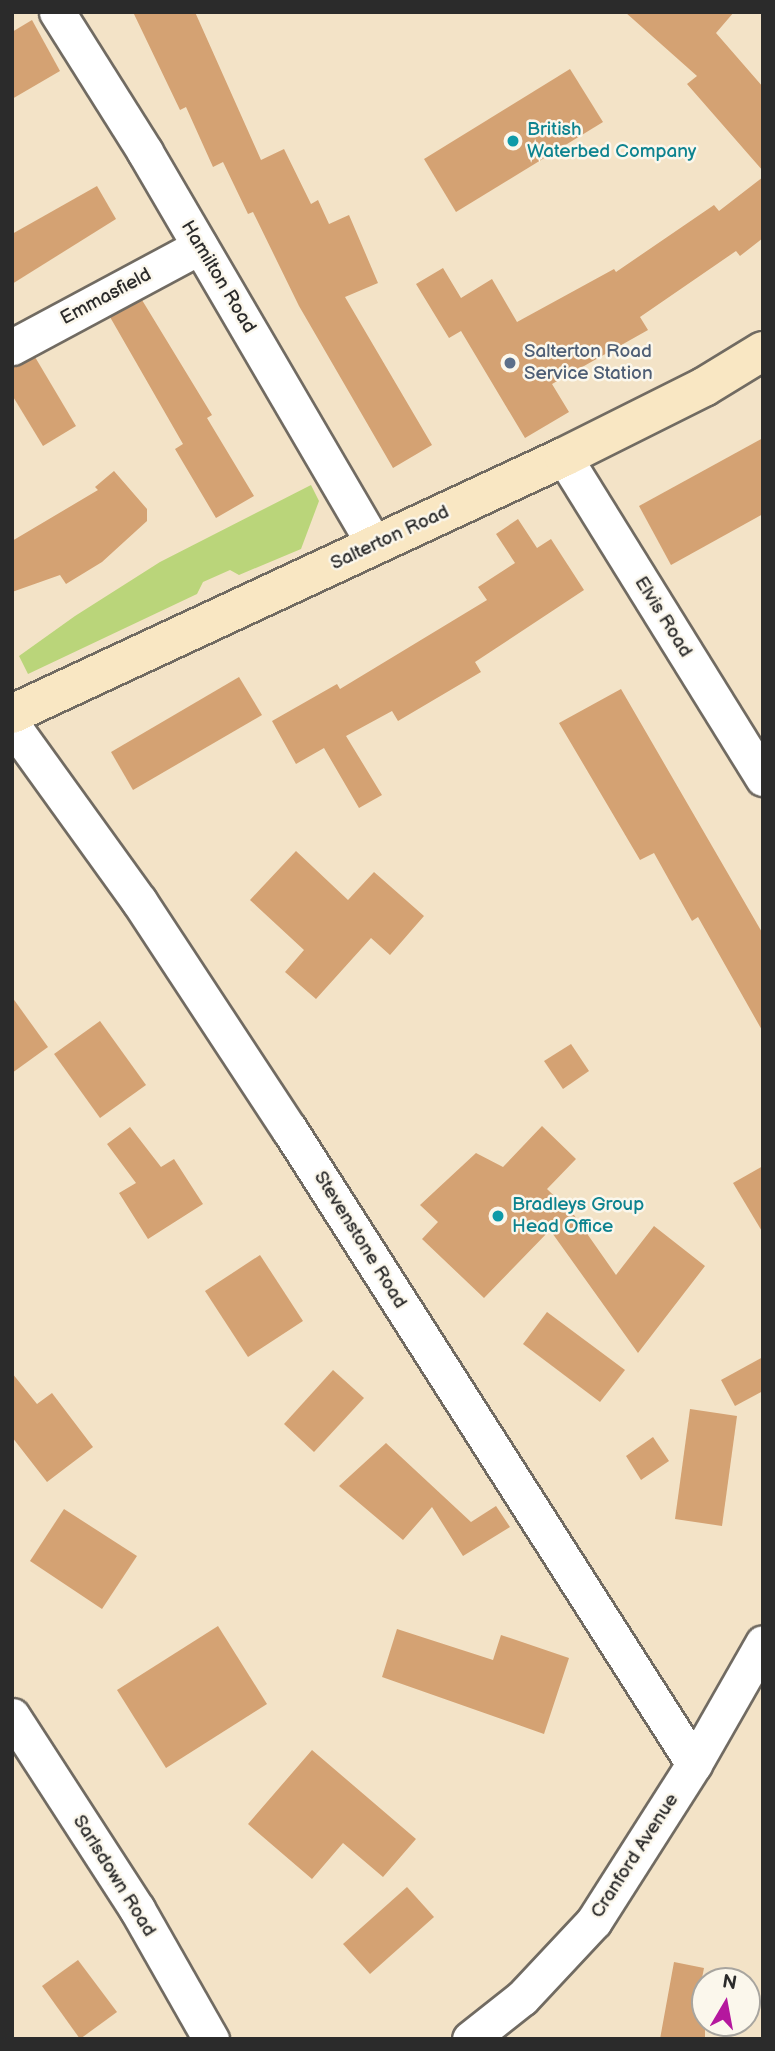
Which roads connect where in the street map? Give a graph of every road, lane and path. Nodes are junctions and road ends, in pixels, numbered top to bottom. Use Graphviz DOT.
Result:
graph roads {
  1 [pos="57,12"];
  2 [pos="200,246"];
  3 [pos="12,347"];
  4 [pos="763,352"];
  5 [pos="564,457"];
  6 [pos="374,545"];
  7 [pos="12,714"];
  8 [pos="12,725"];
  9 [pos="759,765"];
  10 [pos="763,1643"];
  11 [pos="12,1716"];
  12 [pos="694,1764"];
  13 [pos="211,2039"];
  14 [pos="470,2039"];
  1 -- 2 [label="street, Hamilton Road"];
  2 -- 3 [label="street, Emmasfield"];
  2 -- 6 [label="street, Hamilton Road"];
  4 -- 5 [label="main road, Salterton Road"];
  5 -- 6 [label="main road, Salterton Road"];
  5 -- 9 [label="street, Elvis Road"];
  6 -- 7 [label="main road, Salterton Road"];
  8 -- 12 [label="street, Stevenstone Road"];
  10 -- 12 [label="street, Cranford Avenue"];
  11 -- 13 [label="street, Sarlsdown Road"];
  12 -- 14 [label="street, Cranford Avenue"];
}
